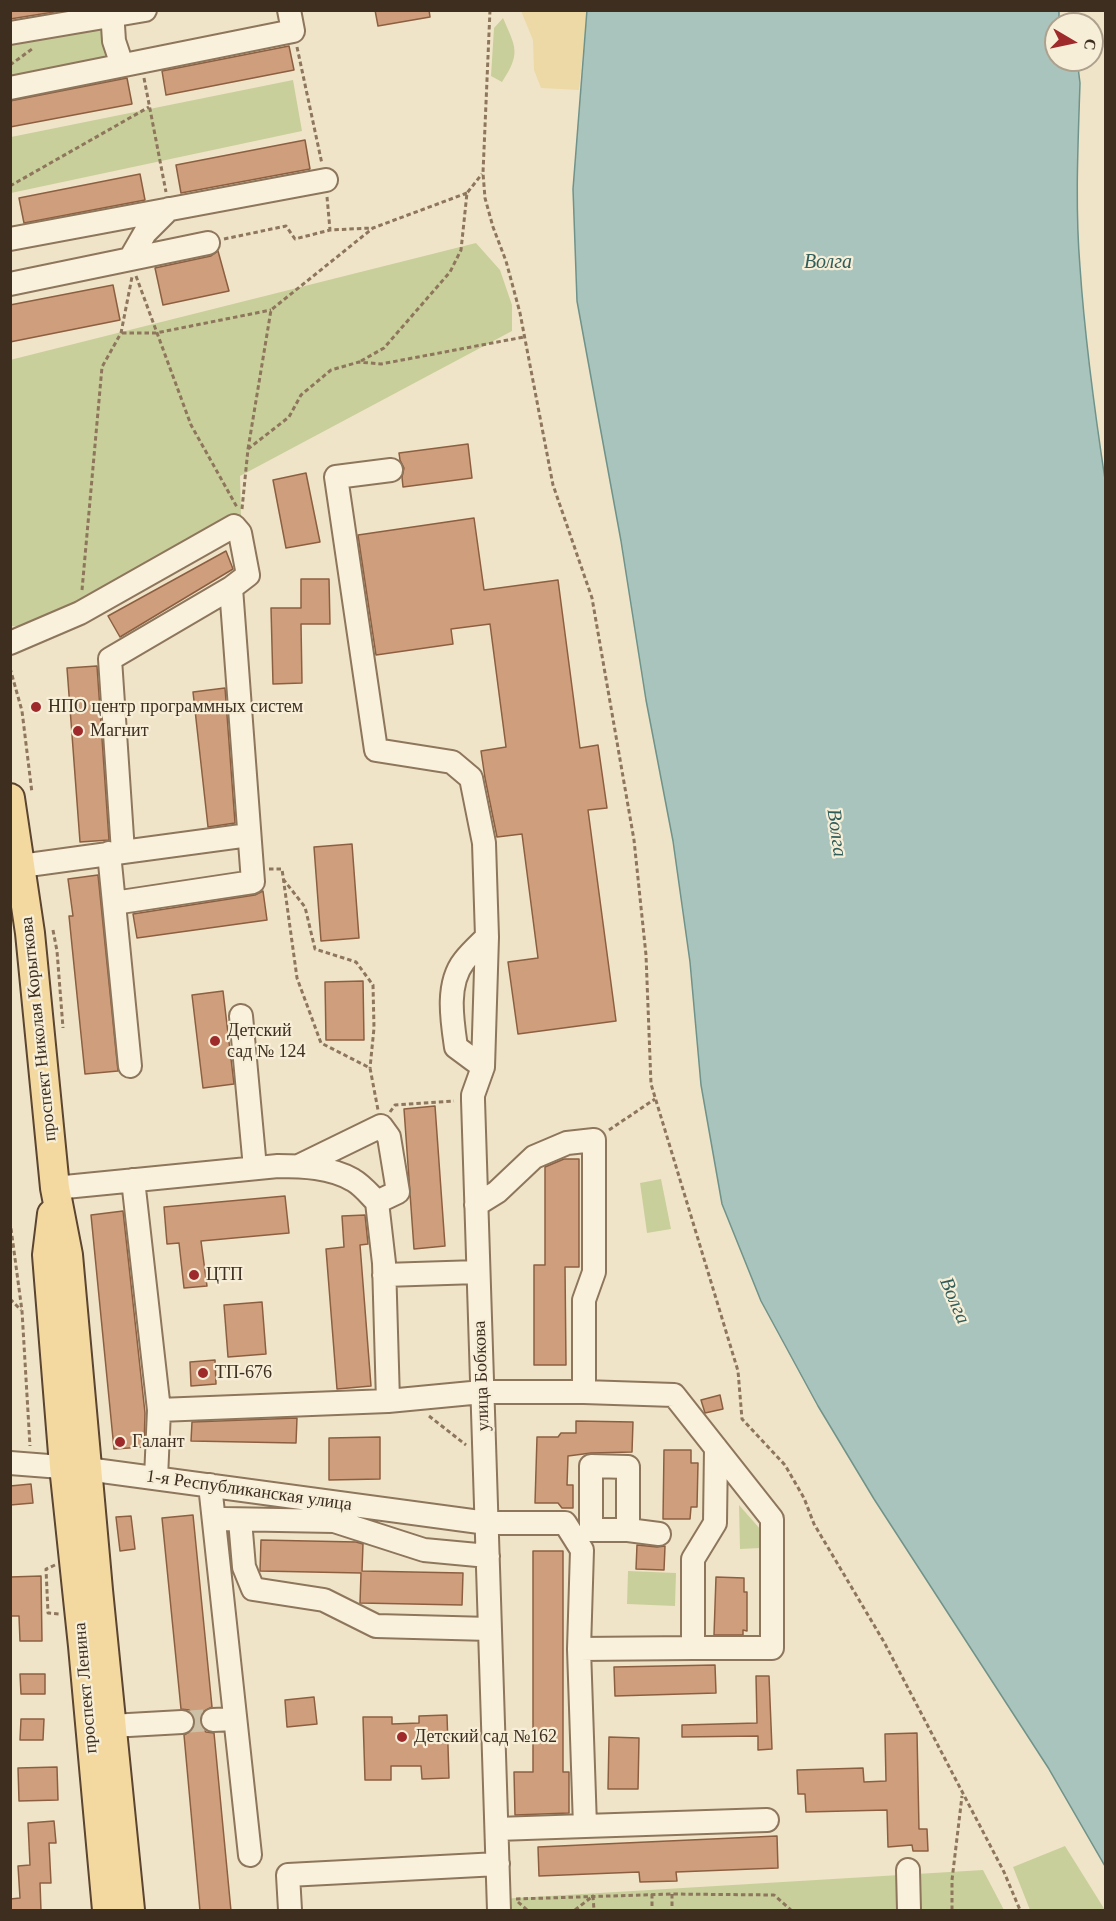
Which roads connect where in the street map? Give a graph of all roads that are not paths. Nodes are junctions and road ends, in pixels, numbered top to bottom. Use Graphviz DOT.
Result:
graph roads {
  1 [pos="145,10"];
  2 [pos="113,14"];
  3 [pos="291,21"];
  4 [pos="10,33"];
  5 [pos="131,63"];
  6 [pos="10,88"];
  7 [pos="326,180"];
  8 [pos="169,209"];
  9 [pos="10,239"];
  10 [pos="208,243"];
  11 [pos="130,259"];
  12 [pos="10,284"];
  13 [pos="391,470"];
  14 [pos="231,588"];
  15 [pos="10,643"];
  16 [pos="10,798"];
  17 [pos="249,835"];
  18 [pos="116,853"];
  19 [pos="21,866"];
  20 [pos="114,903"];
  21 [pos="487,937"];
  22 [pos="241,1016"];
  23 [pos="130,1066"];
  24 [pos="483,1067"];
  25 [pos="299,1166"];
  26 [pos="255,1168"];
  27 [pos="133,1180"];
  28 [pos="55,1188"];
  29 [pos="377,1202"];
  30 [pos="476,1205"];
  31 [pos="478,1272"];
  32 [pos="384,1275"];
  33 [pos="482,1392"];
  34 [pos="584,1392"];
  35 [pos="396,1400"];
  36 [pos="159,1410"];
  37 [pos="716,1448"];
  38 [pos="10,1463"];
  39 [pos="75,1467"];
  40 [pos="156,1478"];
  41 [pos="210,1485"];
  42 [pos="214,1519"];
  43 [pos="240,1520"];
  44 [pos="487,1523"];
  45 [pos="628,1530"];
  46 [pos="581,1533"];
  47 [pos="659,1534"];
  48 [pos="488,1556"];
  49 [pos="490,1629"];
  50 [pos="693,1648"];
  51 [pos="579,1649"];
  52 [pos="182,1722"];
  53 [pos="111,1726"];
  54 [pos="767,1820"];
  55 [pos="585,1826"];
  56 [pos="497,1829"];
  57 [pos="250,1855"];
  58 [pos="498,1864"];
  59 [pos="908,1870"];
  60 [pos="504,1903"];
  61 [pos="107,1911"];
  62 [pos="130,1911"];
  63 [pos="290,1911"];
  64 [pos="909,1911"];
  1 -- 2 [label="street"];
  2 -- 4 [label="street"];
  2 -- 5 [label="street"];
  3 -- 5 [label="street"];
  5 -- 6 [label="street"];
  7 -- 8 [label="street"];
  8 -- 9 [label="street"];
  8 -- 11 [label="street"];
  10 -- 11 [label="street"];
  11 -- 12 [label="street"];
  13 -- 21 [label="street, улица Бобкова"];
  14 -- 15 [label="street"];
  14 -- 17 [label="street"];
  14 -- 18 [label="street"];
  16 -- 19 [label="main road, проспект Николая Корыткова"];
  17 -- 18 [label="street"];
  17 -- 20 [label="street"];
  18 -- 19 [label="street"];
  18 -- 20 [label="street"];
  19 -- 28 [label="main road, проспект Николая Корыткова"];
  20 -- 23 [label="street"];
  21 -- 24 [label="street, улица Бобкова"];
  21 -- 24 [label="street"];
  22 -- 26 [label="street"];
  24 -- 30 [label="street, улица Бобкова"];
  25 -- 26 [label="street"];
  25 -- 29 [label="street"];
  25 -- 29 [label="street"];
  26 -- 27 [label="street"];
  27 -- 28 [label="street"];
  27 -- 36 [label="street"];
  28 -- 39 [label="main road, проспект Николая Корыткова"];
  29 -- 32 [label="street"];
  30 -- 31 [label="street, улица Бобкова"];
  30 -- 34 [label="street"];
  31 -- 32 [label="street"];
  31 -- 33 [label="street, улица Бобкова"];
  32 -- 35 [label="street"];
  33 -- 34 [label="street"];
  33 -- 35 [label="street"];
  33 -- 44 [label="street, улица Бобкова"];
  34 -- 37 [label="street"];
  35 -- 36 [label="street"];
  36 -- 40 [label="street"];
  37 -- 50 [label="street"];
  37 -- 50 [label="street"];
  38 -- 39 [label="street, 1-я Республиканская улица"];
  39 -- 40 [label="street, 1-я Республиканская улица"];
  39 -- 53 [label="main road, проспект Ленина"];
  39 -- 61 [label="main road, проспект Ленина"];
  40 -- 41 [label="street, 1-я Республиканская улица"];
  41 -- 42 [label="street"];
  41 -- 44 [label="street, 1-я Республиканская улица"];
  42 -- 43 [label="street"];
  42 -- 57 [label="street"];
  43 -- 48 [label="street"];
  43 -- 49 [label="street"];
  44 -- 46 [label="street, 1-я Республиканская улица"];
  44 -- 48 [label="street, улица Бобкова"];
  45 -- 46 [label="street"];
  45 -- 46 [label="street"];
  45 -- 47 [label="street"];
  46 -- 51 [label="street"];
  48 -- 49 [label="street, улица Бобкова"];
  49 -- 56 [label="street, улица Бобкова"];
  50 -- 51 [label="street"];
  51 -- 55 [label="street"];
  52 -- 53 [label="street"];
  53 -- 62 [label="main road, проспект Ленина"];
  54 -- 55 [label="street"];
  55 -- 56 [label="street"];
  56 -- 58 [label="street, улица Бобкова"];
  58 -- 60 [label="street, улица Бобкова"];
  58 -- 63 [label="street"];
  59 -- 64 [label="street"];
}
